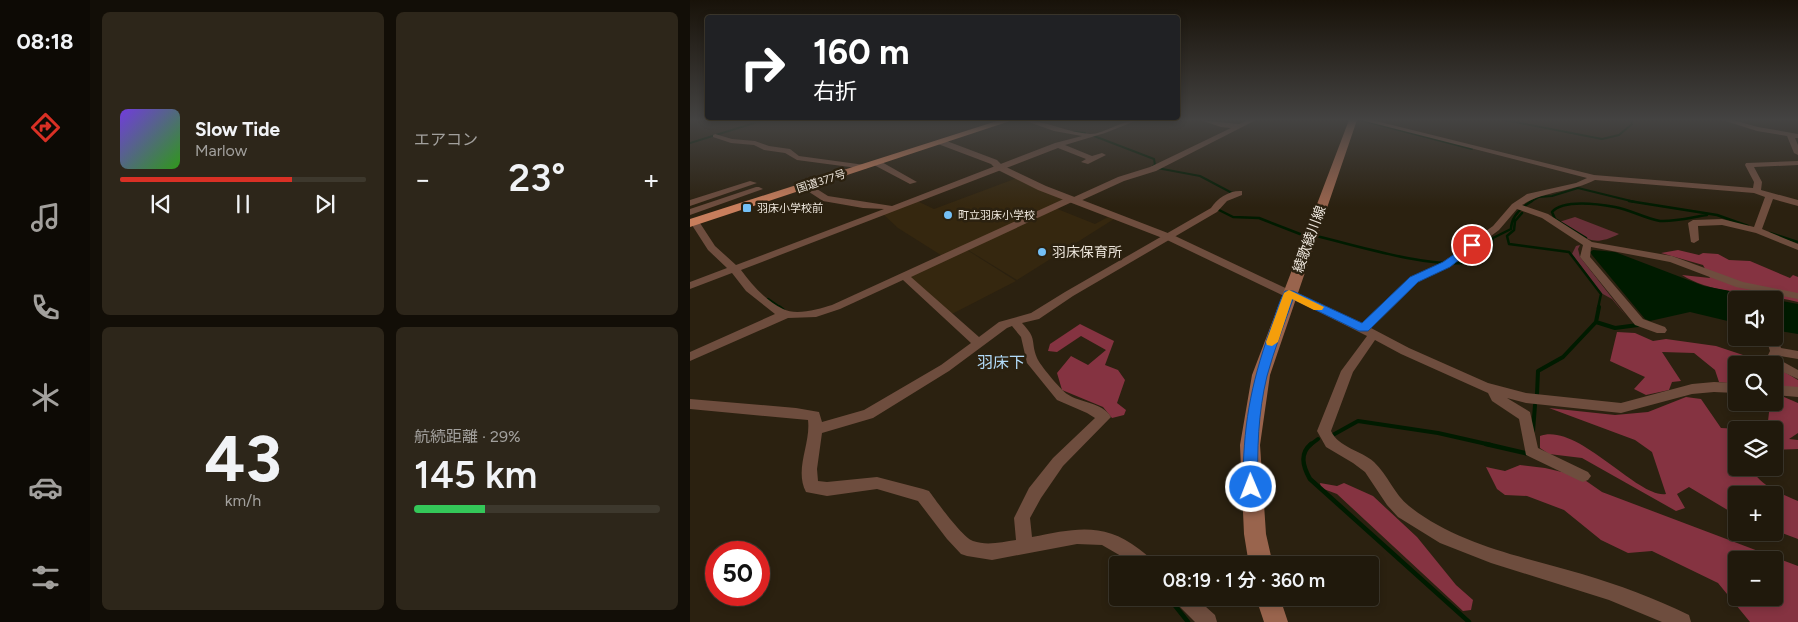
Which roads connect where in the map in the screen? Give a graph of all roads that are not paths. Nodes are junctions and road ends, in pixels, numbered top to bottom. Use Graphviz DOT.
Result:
graph roads {
  1 [pos="780,149"];
  2 [pos="919,149"];
  3 [pos="959,149"];
  4 [pos="1045,149"];
  5 [pos="1069,149"];
  6 [pos="1193,149"];
  7 [pos="1342,149"];
  8 [pos="1479,149"];
  9 [pos="1102,155"];
  10 [pos="1092,159"];
  11 [pos="877,163"];
  12 [pos="1083,163"];
  13 [pos="1798,163"];
  14 [pos="865,167"];
  15 [pos="999,167"];
  16 [pos="1594,178"];
  17 [pos="913,182"];
  18 [pos="806,186"];
  19 [pos="727,191"];
  20 [pos="1754,191"];
  21 [pos="1236,193"];
  22 [pos="735,197"];
  23 [pos="1769,197"];
  24 [pos="1073,200"];
  25 [pos="690,203"];
  26 [pos="1798,203"];
  27 [pos="891,208"];
  28 [pos="1520,208"];
  29 [pos="693,218"];
  30 [pos="1757,229"];
  31 [pos="1169,237"];
  32 [pos="1694,240"];
  33 [pos="1589,244"];
  34 [pos="1798,247"];
  35 [pos="735,270"];
  36 [pos="904,276"];
  37 [pos="690,286"];
  38 [pos="1289,293"];
  39 [pos="1798,296"];
  40 [pos="783,315"];
  41 [pos="1014,322"];
  42 [pos="1661,330"];
  43 [pos="1369,331"];
  44 [pos="978,343"];
  45 [pos="1774,346"];
  46 [pos="1776,351"];
  47 [pos="1798,355"];
  48 [pos="690,357"];
  49 [pos="1798,375"];
  50 [pos="1728,388"];
  51 [pos="1493,390"];
  52 [pos="1783,391"];
  53 [pos="1798,392"];
  54 [pos="690,404"];
  55 [pos="817,429"];
  56 [pos="1583,476"];
  57 [pos="1025,547"];
  58 [pos="1135,556"];
  59 [pos="1259,556"];
  60 [pos="1191,606"];
  61 [pos="1271,606"];
  62 [pos="1208,622"];
  63 [pos="1276,622"];
  64 [pos="1682,622"];
  1 -- 14 [label="street"];
  2 -- 11 [label="highway, 国道377号"];
  3 -- 15 [label="street"];
  4 -- 15 [label="street"];
  5 -- 10 [label="street"];
  6 -- 24 [label="street"];
  7 -- 38 [label="main road, 綾歌綾川線"];
  8 -- 16 [label="street"];
  9 -- 10 [label="street"];
  10 -- 12 [label="street"];
  11 -- 14 [label="highway, 国道377号"];
  11 -- 17 [label="street"];
  13 -- 20 [label="street"];
  14 -- 18 [label="highway, 国道377号"];
  15 -- 24 [label="street"];
  15 -- 27 [label="street"];
  16 -- 20 [label="street"];
  16 -- 28 [label="street"];
  18 -- 27 [label="street"];
  18 -- 29 [label="highway, 国道377号"];
  19 -- 22 [label="street"];
  19 -- 22 [label="street"];
  19 -- 25 [label="street"];
  20 -- 23 [label="street"];
  21 -- 31 [label="street"];
  22 -- 29 [label="street"];
  23 -- 26 [label="street"];
  23 -- 30 [label="street"];
  24 -- 31 [label="street"];
  24 -- 36 [label="street"];
  27 -- 35 [label="street"];
  28 -- 33 [label="street"];
  28 -- 43 [label="street"];
  29 -- 35 [label="street"];
  30 -- 32 [label="street"];
  30 -- 34 [label="street"];
  31 -- 38 [label="street"];
  31 -- 41 [label="street"];
  33 -- 39 [label="street"];
  33 -- 42 [label="street"];
  35 -- 37 [label="street"];
  35 -- 40 [label="street"];
  36 -- 40 [label="street"];
  36 -- 44 [label="street"];
  38 -- 43 [label="street"];
  38 -- 59 [label="main road, 綾歌綾川線"];
  40 -- 48 [label="street"];
  41 -- 44 [label="street"];
  41 -- 57 [label="street"];
  43 -- 51 [label="street"];
  43 -- 64 [label="street"];
  44 -- 55 [label="street"];
  45 -- 46 [label="street"];
  46 -- 47 [label="street"];
  46 -- 49 [label="street"];
  50 -- 51 [label="street"];
  51 -- 56 [label="street"];
  52 -- 53 [label="street"];
  54 -- 55 [label="street"];
  55 -- 57 [label="street"];
  57 -- 58 [label="street"];
  60 -- 62 [label="street"];
  61 -- 63 [label="main road"];
}
